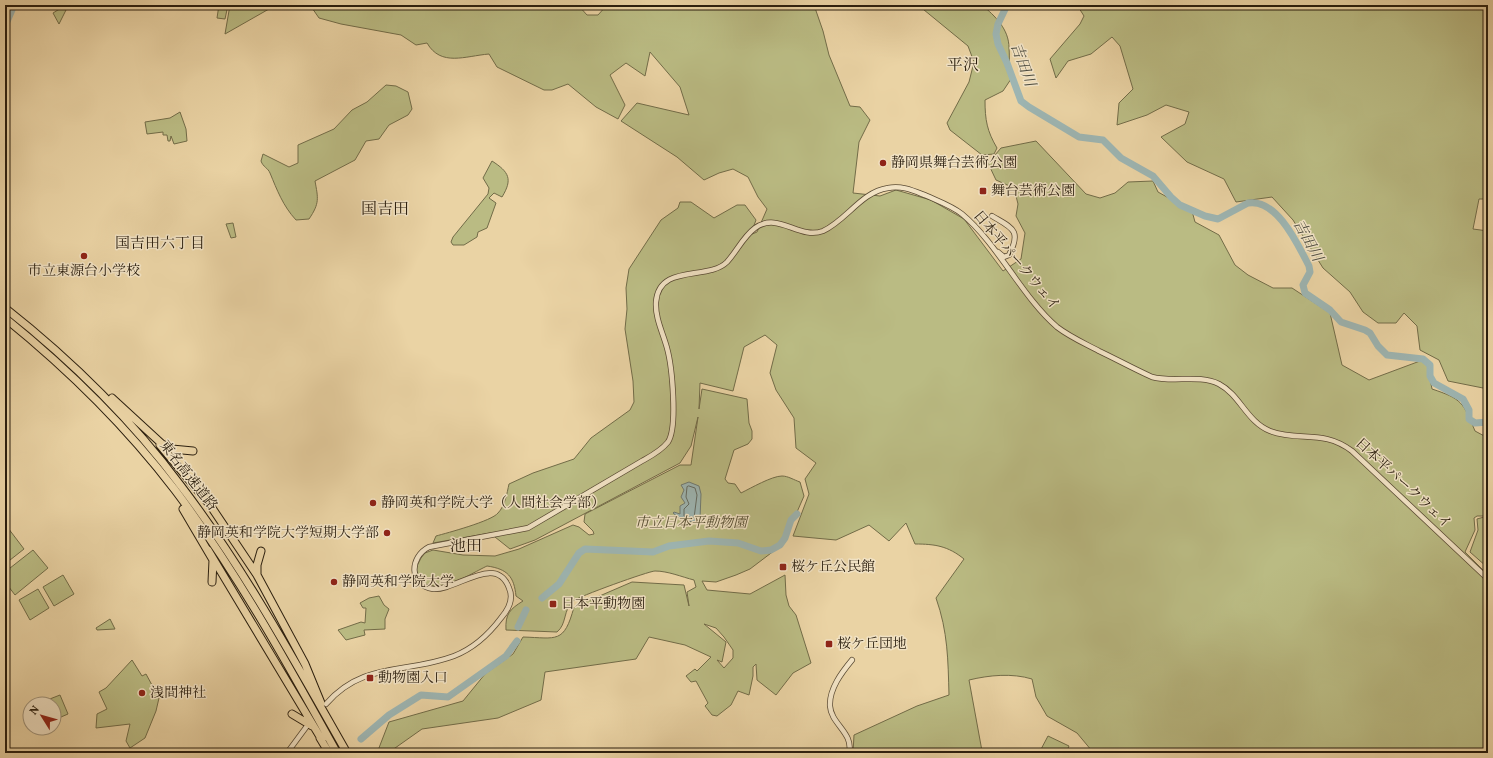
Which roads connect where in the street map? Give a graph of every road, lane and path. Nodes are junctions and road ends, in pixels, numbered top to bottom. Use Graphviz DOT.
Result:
graph roads {
  1 [pos="992,216"];
  2 [pos="986,242"];
  3 [pos="1009,255"];
  4 [pos="1005,264"];
  5 [pos="5,308"];
  6 [pos="5,318"];
  7 [pos="27,325"];
  8 [pos="139,424"];
  9 [pos="193,451"];
  10 [pos="152,462"];
  11 [pos="208,550"];
  12 [pos="261,551"];
  13 [pos="257,575"];
  14 [pos="1488,579"];
  15 [pos="212,582"];
  16 [pos="852,660"];
  17 [pos="326,704"];
  18 [pos="292,714"];
  19 [pos="328,720"];
  20 [pos="307,726"];
  21 [pos="322,740"];
  22 [pos="287,753"];
  23 [pos="329,753"];
  24 [pos="337,753"];
  25 [pos="347,753"];
  26 [pos="849,753"];
  1 -- 3 [label="street"];
  2 -- 3 [label="street"];
  2 -- 4 [label="street, 日本平パークウェイ"];
  2 -- 17 [label="street, 日本平パークウェイ"];
  3 -- 4 [label="street"];
  4 -- 14 [label="street, 日本平パークウェイ"];
  5 -- 7 [label="highway, 東名高速道路"];
  6 -- 10 [label="highway, 東名高速道路"];
  7 -- 8 [label="highway"];
  7 -- 19 [label="highway, 東名高速道路"];
  8 -- 9 [label="highway"];
  8 -- 13 [label="highway"];
  10 -- 11 [label="highway"];
  10 -- 24 [label="highway, 東名高速道路"];
  11 -- 15 [label="highway"];
  11 -- 21 [label="highway"];
  12 -- 13 [label="highway"];
  13 -- 19 [label="highway"];
  16 -- 26 [label="street"];
  18 -- 21 [label="highway"];
  19 -- 25 [label="highway, 東名高速道路"];
  20 -- 22 [label="street"];
  21 -- 23 [label="highway"];
}
